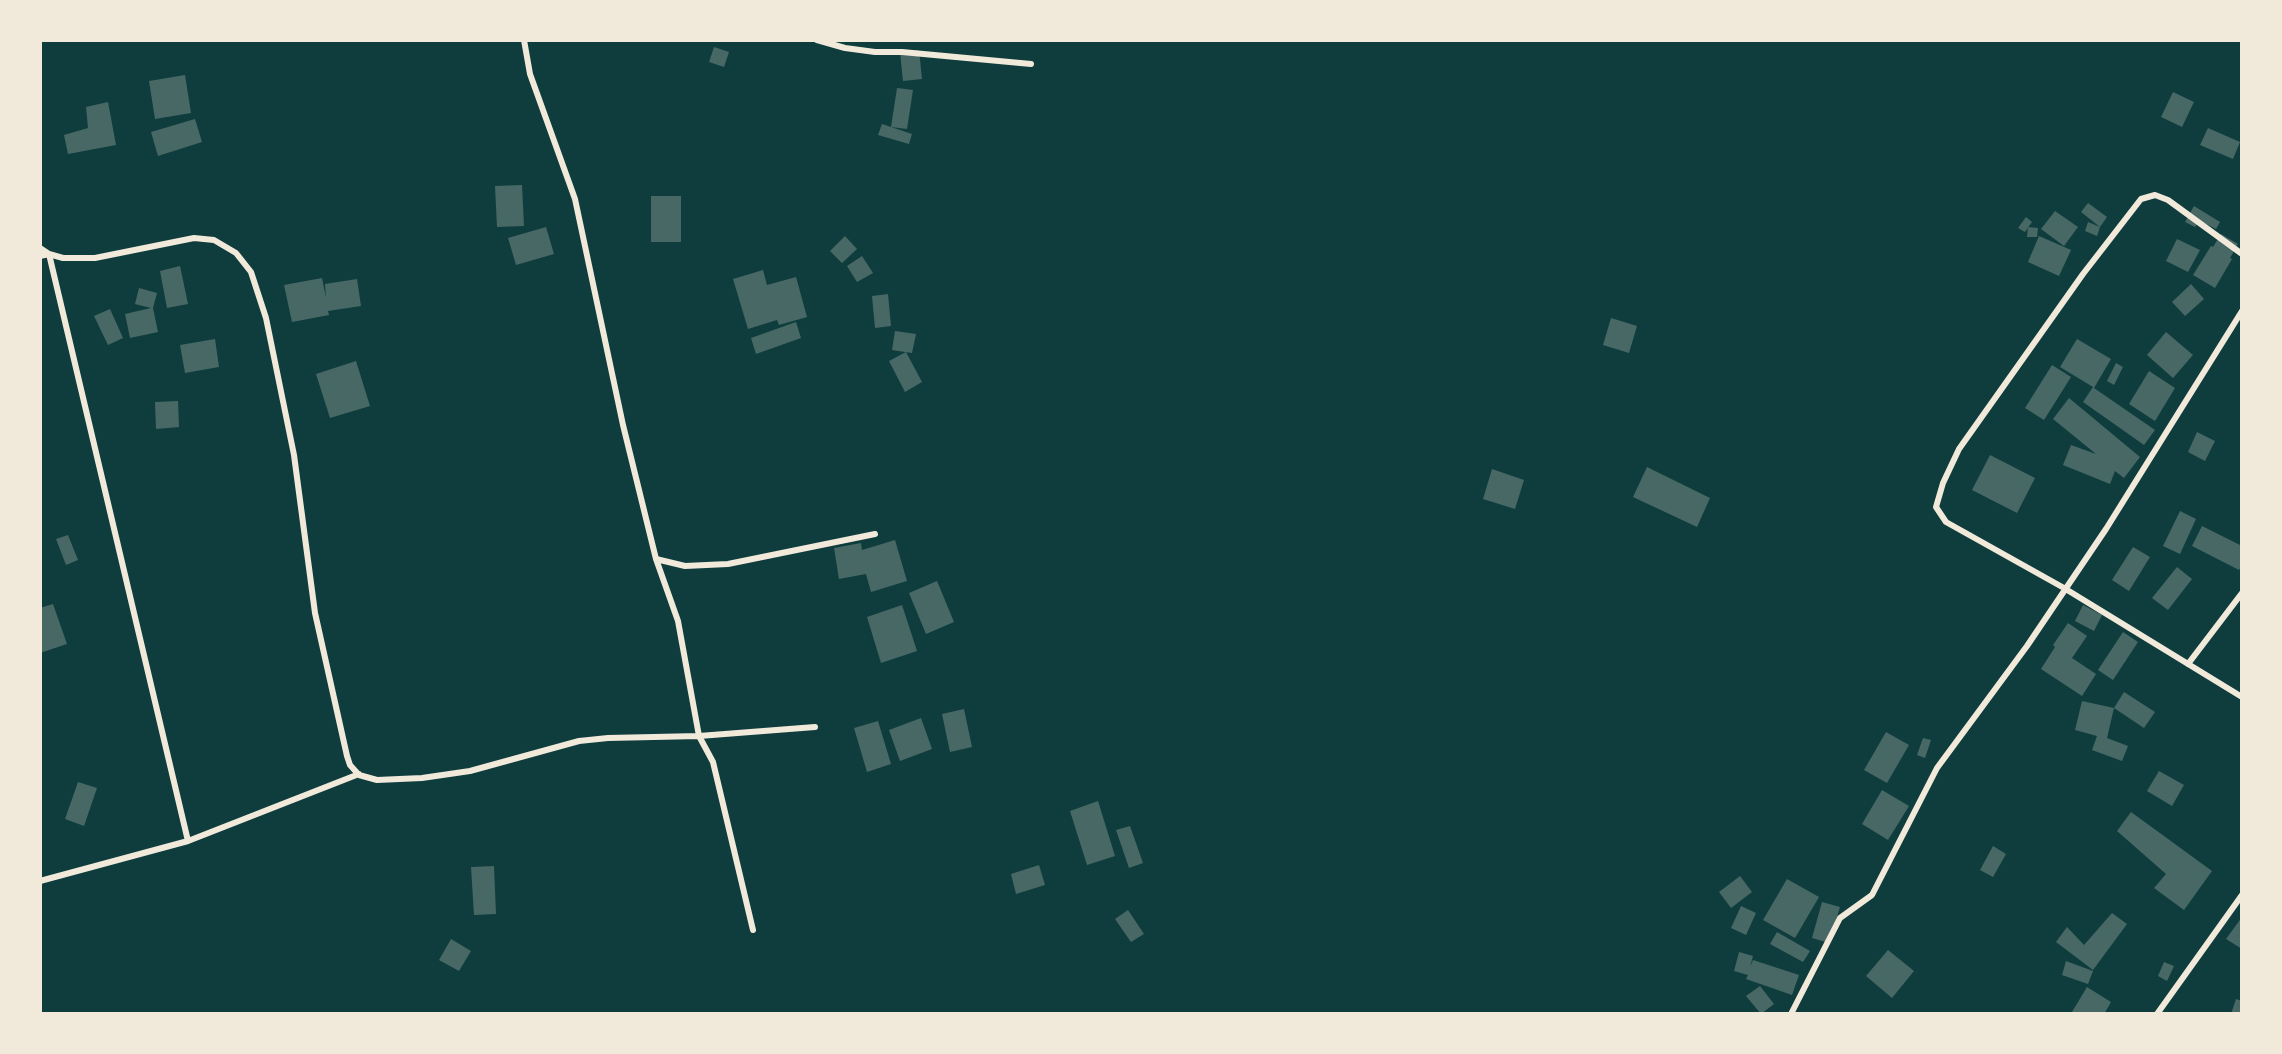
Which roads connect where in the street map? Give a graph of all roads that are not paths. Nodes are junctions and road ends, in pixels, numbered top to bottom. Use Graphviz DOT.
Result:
graph roads {
  1 [pos="524,40"];
  2 [pos="817,40"];
  3 [pos="1031,64"];
  4 [pos="40,248"];
  5 [pos="49,254"];
  6 [pos="2241,254"];
  7 [pos="40,256"];
  8 [pos="2241,311"];
  9 [pos="875,534"];
  10 [pos="656,559"];
  11 [pos="2064,588"];
  12 [pos="2241,593"];
  13 [pos="2188,664"];
  14 [pos="2241,697"];
  15 [pos="815,727"];
  16 [pos="699,736"];
  17 [pos="359,774"];
  18 [pos="188,841"];
  19 [pos="40,881"];
  20 [pos="2241,895"];
  21 [pos="753,930"];
  22 [pos="1791,1014"];
  23 [pos="2157,1014"];
  1 -- 10 [label="street"];
  2 -- 3 [label="street"];
  4 -- 5 [label="street"];
  5 -- 7 [label="street"];
  5 -- 17 [label="street"];
  5 -- 18 [label="street"];
  6 -- 11 [label="street"];
  8 -- 11 [label="street"];
  9 -- 10 [label="street"];
  10 -- 16 [label="street"];
  11 -- 13 [label="street"];
  11 -- 22 [label="street"];
  12 -- 13 [label="street"];
  13 -- 14 [label="street"];
  15 -- 16 [label="street"];
  16 -- 17 [label="street"];
  16 -- 21 [label="street"];
  17 -- 18 [label="street"];
  18 -- 19 [label="street"];
  20 -- 23 [label="street"];
}
